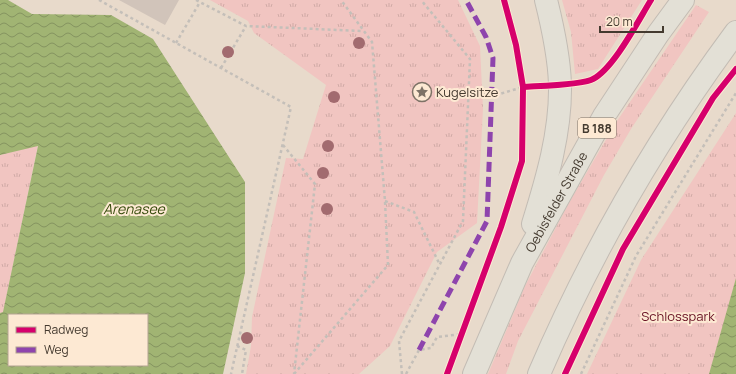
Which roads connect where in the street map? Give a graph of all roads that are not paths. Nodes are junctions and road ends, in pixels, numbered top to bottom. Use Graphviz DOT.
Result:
graph roads {
  1 [pos="546,0"];
  2 [pos="683,0"];
  3 [pos="736,32"];
  4 [pos="522,263"];
  5 [pos="474,374"];
  6 [pos="539,374"];
  1 -- 4 [label="main road"];
  2 -- 4 [label="main road, Oebisfelder Straße / B 188"];
  3 -- 6 [label="main road"];
  4 -- 5 [label="main road, Oebisfelder Straße / B 188"];
}
